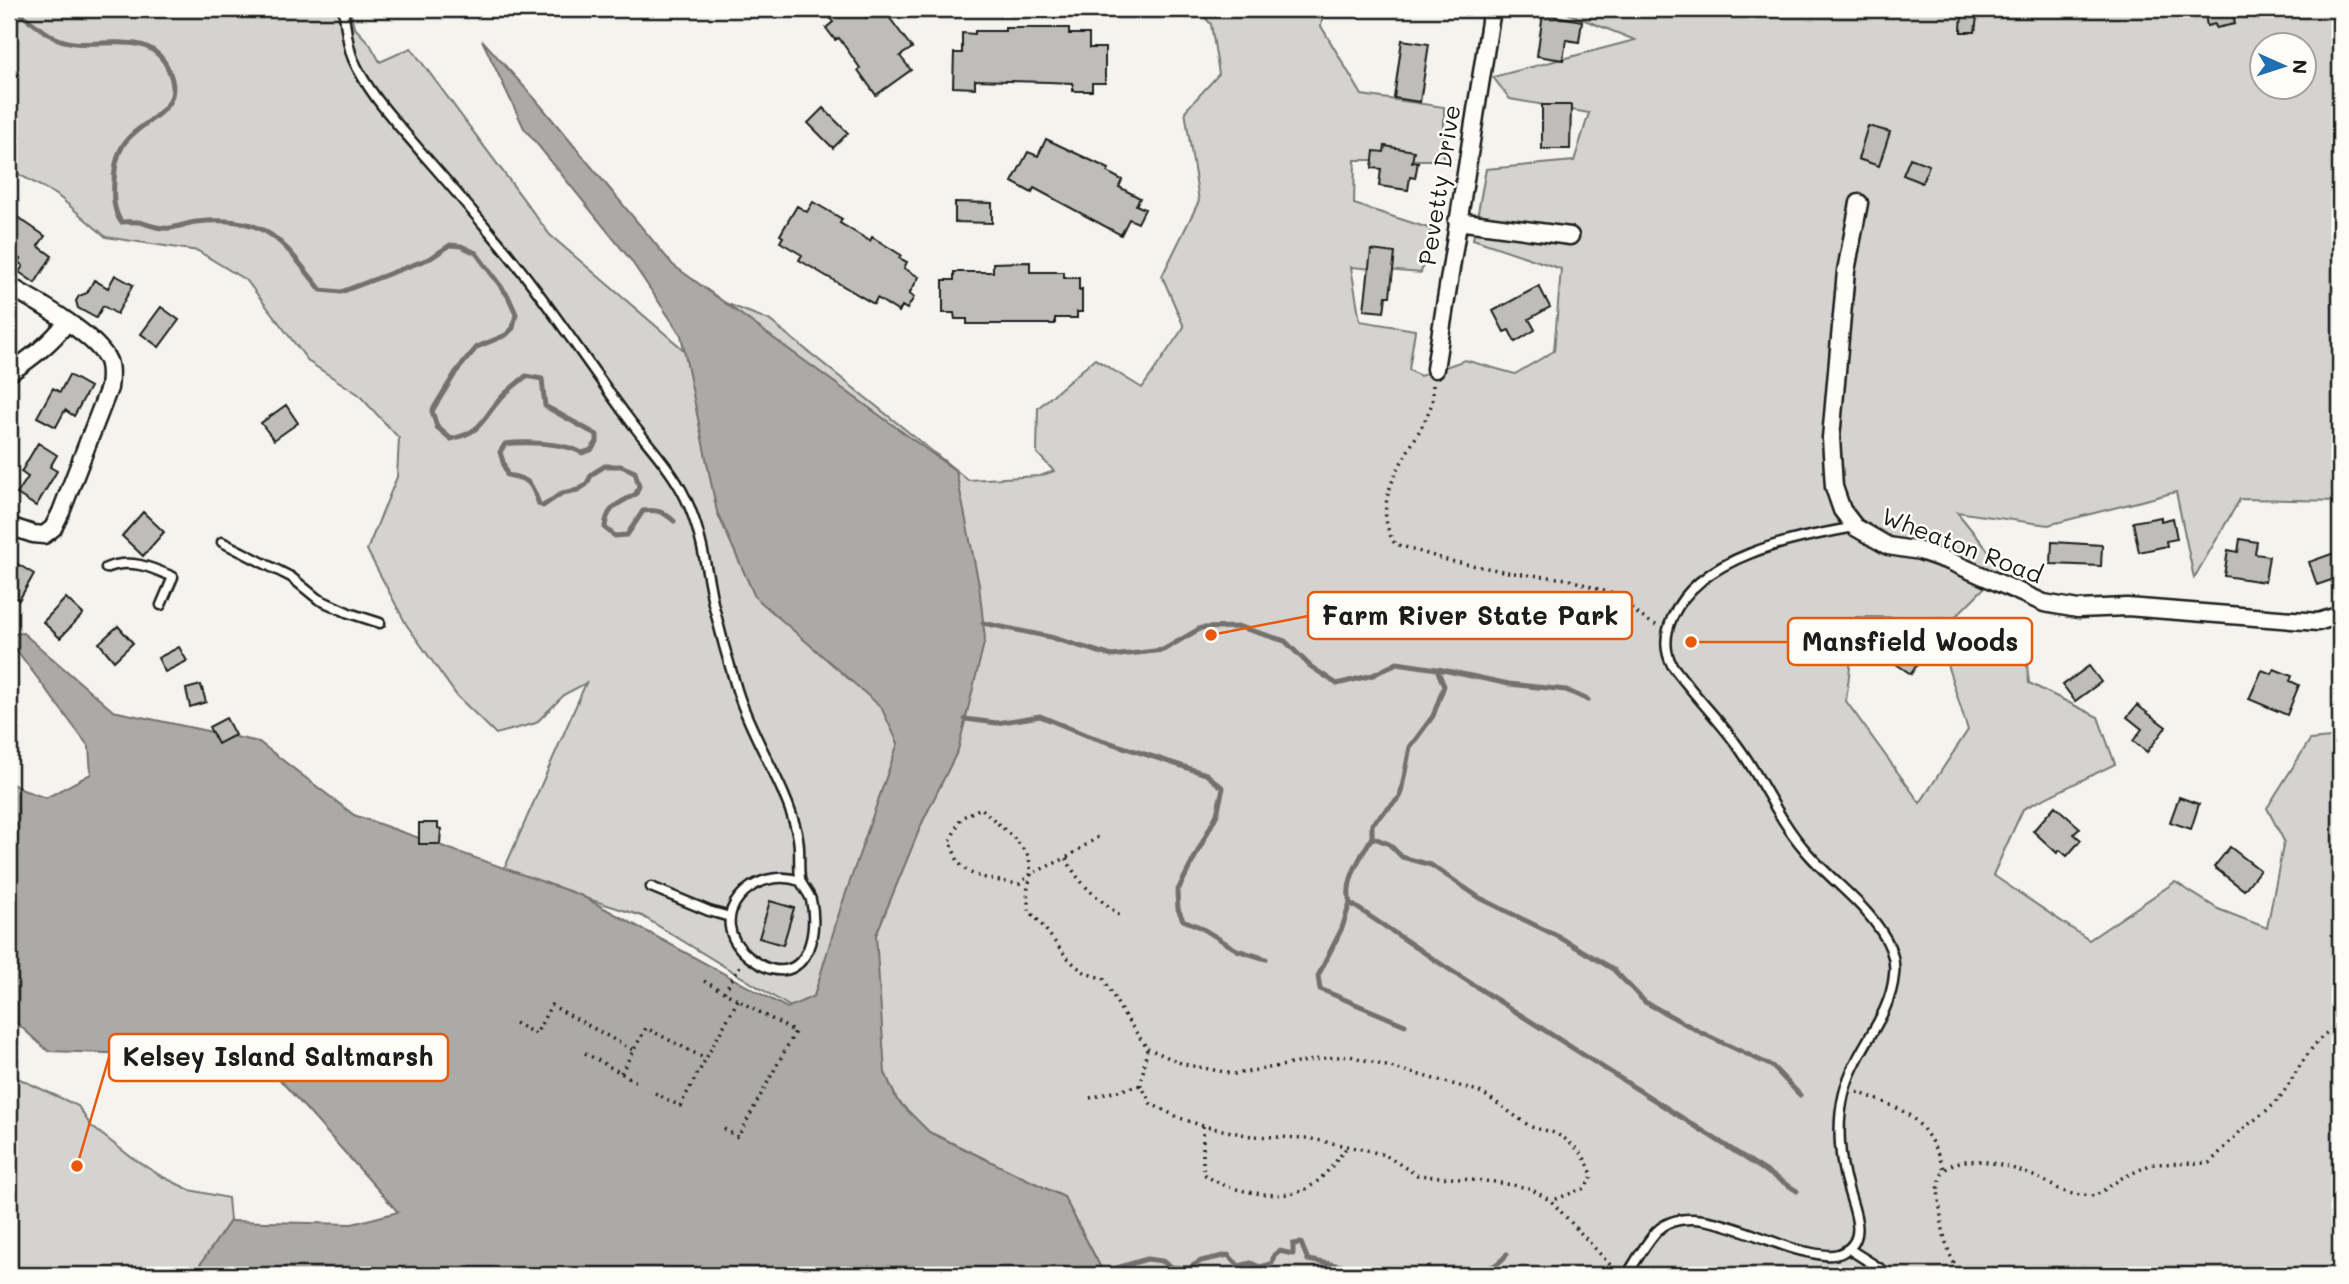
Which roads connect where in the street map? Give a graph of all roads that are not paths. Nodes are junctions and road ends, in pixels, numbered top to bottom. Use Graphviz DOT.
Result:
graph roads {
  1 [pos="343,9"];
  2 [pos="1492,9"];
  3 [pos="1859,203"];
  4 [pos="1457,221"];
  5 [pos="1570,236"];
  6 [pos="9,286"];
  7 [pos="67,322"];
  8 [pos="1435,369"];
  9 [pos="9,373"];
  10 [pos="9,526"];
  11 [pos="1855,527"];
  12 [pos="222,542"];
  13 [pos="106,568"];
  14 [pos="161,605"];
  15 [pos="2340,615"];
  16 [pos="380,623"];
  17 [pos="800,881"];
  18 [pos="651,887"];
  19 [pos="730,917"];
  20 [pos="1847,1250"];
  21 [pos="1628,1275"];
  22 [pos="1890,1275"];
  1 -- 17 [label="lane"];
  2 -- 4 [label="street, Pevetty Drive"];
  3 -- 11 [label="street, Wheaton Road"];
  4 -- 5 [label="street"];
  4 -- 8 [label="street, Pevetty Drive"];
  6 -- 7 [label="street"];
  7 -- 9 [label="street"];
  7 -- 10 [label="street"];
  11 -- 15 [label="street, Wheaton Road"];
  11 -- 20 [label="lane"];
  12 -- 16 [label="lane"];
  13 -- 14 [label="lane"];
  17 -- 19 [label="lane"];
  17 -- 19 [label="lane"];
  18 -- 19 [label="lane"];
  20 -- 21 [label="lane"];
  20 -- 22 [label="lane"];
}
